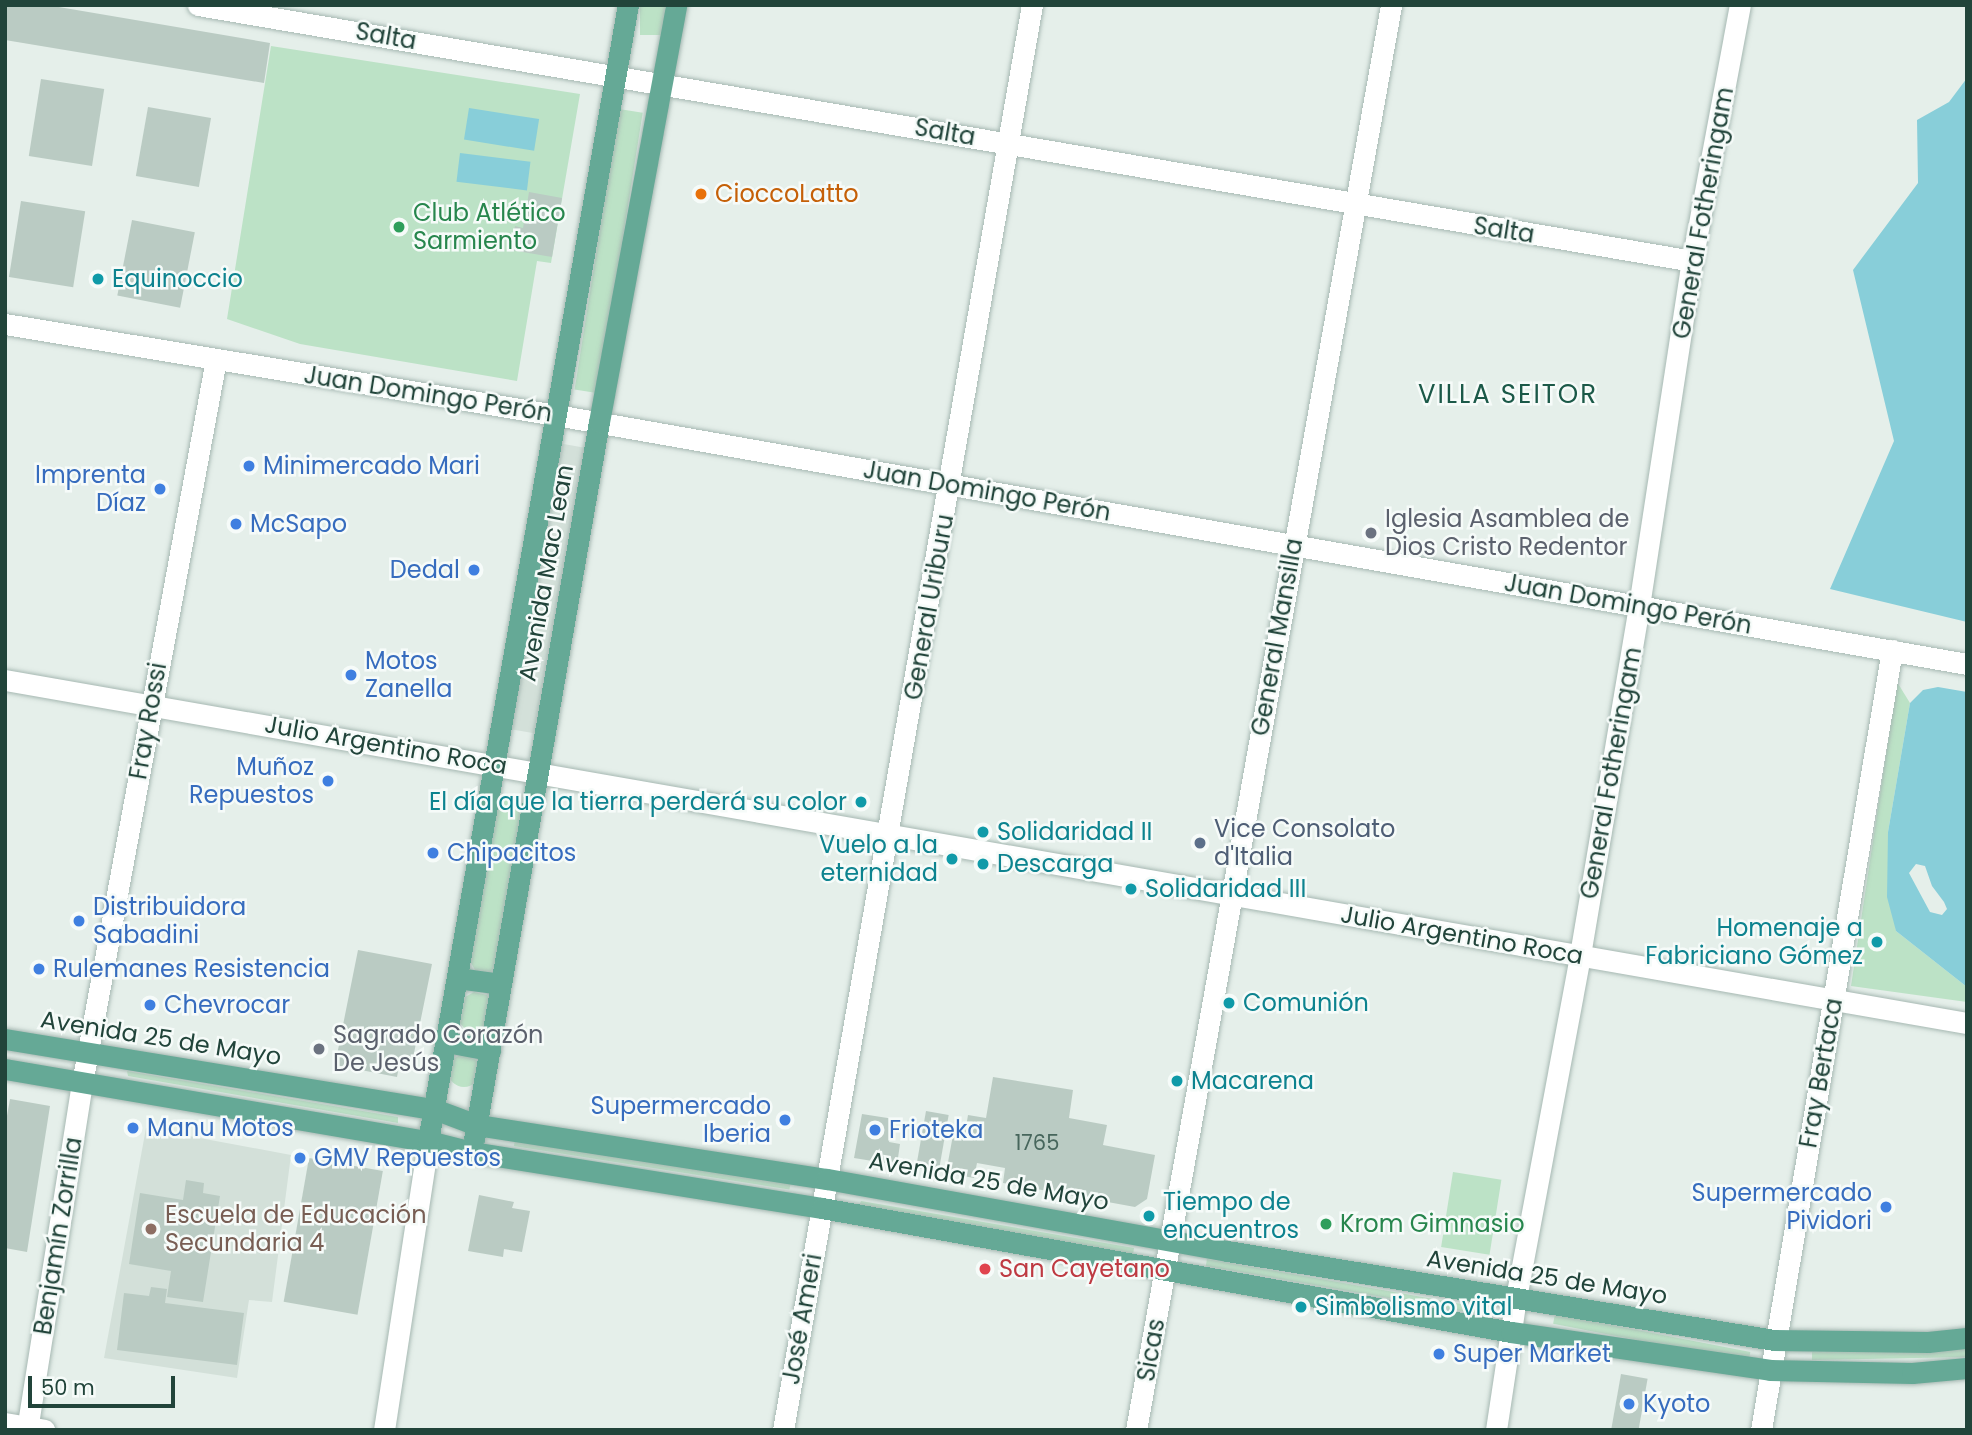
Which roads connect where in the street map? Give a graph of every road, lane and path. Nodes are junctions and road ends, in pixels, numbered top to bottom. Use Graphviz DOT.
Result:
graph roads {
  1 [pos="198,5"];
  2 [pos="628,5"];
  3 [pos="676,5"];
  4 [pos="1032,5"];
  5 [pos="1391,5"];
  6 [pos="1740,5"];
  7 [pos="272,11"];
  8 [pos="616,75"];
  9 [pos="662,83"];
  10 [pos="1010,143"];
  11 [pos="1354,205"];
  12 [pos="1692,261"];
  13 [pos="5,324"];
  14 [pos="216,359"];
  15 [pos="555,415"];
  16 [pos="598,422"];
  17 [pos="951,484"];
  18 [pos="1293,545"];
  19 [pos="1639,606"];
  20 [pos="1892,650"];
  21 [pos="1967,664"];
  22 [pos="5,680"];
  23 [pos="151,703"];
  24 [pos="495,765"];
  25 [pos="538,772"];
  26 [pos="888,834"];
  27 [pos="1232,894"];
  28 [pos="1580,955"];
  29 [pos="457,978"];
  30 [pos="501,984"];
  31 [pos="1834,1000"];
  32 [pos="1967,1023"];
  33 [pos="5,1039"];
  34 [pos="446,1042"];
  35 [pos="490,1050"];
  36 [pos="88,1054"];
  37 [pos="5,1069"];
  38 [pos="82,1083"];
  39 [pos="434,1109"];
  40 [pos="477,1125"];
  41 [pos="428,1141"];
  42 [pos="472,1152"];
  43 [pos="827,1179"];
  44 [pos="822,1208"];
  45 [pos="1170,1240"];
  46 [pos="1165,1270"];
  47 [pos="1516,1298"];
  48 [pos="1511,1332"];
  49 [pos="1967,1338"];
  50 [pos="1774,1340"];
  51 [pos="1967,1368"];
  52 [pos="1770,1370"];
  53 [pos="5,1423"];
  54 [pos="33,1429"];
  55 [pos="384,1430"];
  56 [pos="783,1430"];
  57 [pos="1136,1430"];
  58 [pos="1496,1430"];
  59 [pos="1760,1430"];
  1 -- 7 [label="street, Salta"];
  2 -- 8 [label="main road, Avenida Mac Lean"];
  3 -- 9 [label="main road, Avenida Mac Lean"];
  4 -- 10 [label="street, General Uriburu"];
  5 -- 11 [label="street, General Mansilla"];
  6 -- 12 [label="street, General Fotheringam"];
  7 -- 8 [label="street, Salta"];
  8 -- 9 [label="street, Salta"];
  8 -- 15 [label="main road, Avenida Mac Lean"];
  9 -- 10 [label="street, Salta"];
  9 -- 16 [label="main road, Avenida Mac Lean"];
  10 -- 11 [label="street, Salta"];
  10 -- 17 [label="street, General Uriburu"];
  11 -- 12 [label="street, Salta"];
  11 -- 18 [label="street, General Mansilla"];
  12 -- 19 [label="street, General Fotheringam"];
  13 -- 14 [label="street, Juan Domingo Perón"];
  14 -- 15 [label="street, Juan Domingo Perón"];
  14 -- 23 [label="street, Fray Rossi"];
  15 -- 16 [label="street, Juan Domingo Perón"];
  15 -- 24 [label="main road, Avenida Mac Lean"];
  16 -- 17 [label="street, Juan Domingo Perón"];
  16 -- 25 [label="main road, Avenida Mac Lean"];
  17 -- 18 [label="street, Juan Domingo Perón"];
  17 -- 26 [label="street, General Uriburu"];
  18 -- 19 [label="street, Juan Domingo Perón"];
  18 -- 27 [label="street, General Mansilla"];
  19 -- 20 [label="street, Juan Domingo Perón"];
  19 -- 28 [label="street, General Fotheringam"];
  20 -- 21 [label="street, Juan Domingo Perón"];
  20 -- 31 [label="street, Fray Bertaca"];
  22 -- 23 [label="street, Julio Argentino Roca"];
  23 -- 24 [label="street, Julio Argentino Roca"];
  23 -- 36 [label="street, Fray Rossi"];
  24 -- 25 [label="street, Julio Argentino Roca"];
  24 -- 29 [label="main road, Avenida Mac Lean"];
  25 -- 26 [label="street, Julio Argentino Roca"];
  25 -- 30 [label="main road, Avenida Mac Lean"];
  26 -- 27 [label="street, Julio Argentino Roca"];
  26 -- 43 [label="street, General Uriburu"];
  27 -- 28 [label="street, Julio Argentino Roca"];
  27 -- 45 [label="street, General Mansilla"];
  28 -- 31 [label="street, Julio Argentino Roca"];
  28 -- 47 [label="street, General Fotheringam"];
  29 -- 30 [label="main road"];
  29 -- 34 [label="main road, Avenida Mac Lean"];
  30 -- 35 [label="main road, Avenida Mac Lean"];
  31 -- 32 [label="street, Julio Argentino Roca"];
  31 -- 50 [label="street, Fray Bertaca"];
  33 -- 36 [label="main road, Avenida 25 de Mayo"];
  34 -- 35 [label="main road"];
  34 -- 39 [label="main road, Avenida Mac Lean"];
  35 -- 40 [label="main road, Avenida Mac Lean"];
  36 -- 38 [label="street, Fray Rossi"];
  36 -- 39 [label="main road, Avenida 25 de Mayo"];
  37 -- 38 [label="main road"];
  38 -- 41 [label="main road"];
  38 -- 54 [label="street, Benjamín Zorrilla"];
  39 -- 40 [label="main road, Avenida 25 de Mayo"];
  39 -- 41 [label="main road, Avenida Mac Lean"];
  40 -- 42 [label="main road, Avenida Mac Lean"];
  40 -- 43 [label="main road, Avenida 25 de Mayo"];
  41 -- 42 [label="main road"];
  41 -- 55 [label="street"];
  42 -- 44 [label="main road"];
  43 -- 44 [label="street, General Uriburu"];
  43 -- 45 [label="main road, Avenida 25 de Mayo"];
  44 -- 46 [label="main road"];
  44 -- 56 [label="street, José Ameri"];
  45 -- 46 [label="street, General Mansilla"];
  45 -- 47 [label="main road, Avenida 25 de Mayo"];
  46 -- 48 [label="main road"];
  46 -- 57 [label="street, Sicas"];
  47 -- 48 [label="street, General Fotheringam"];
  47 -- 50 [label="main road, Avenida 25 de Mayo"];
  48 -- 52 [label="main road"];
  48 -- 58 [label="street, General Fotheringam"];
  49 -- 50 [label="main road, Avenida 25 de Mayo"];
  50 -- 52 [label="street, Fray Bertaca"];
  51 -- 52 [label="main road"];
  52 -- 59 [label="street, Fray Bertaca"];
  53 -- 54 [label="street"];
}
